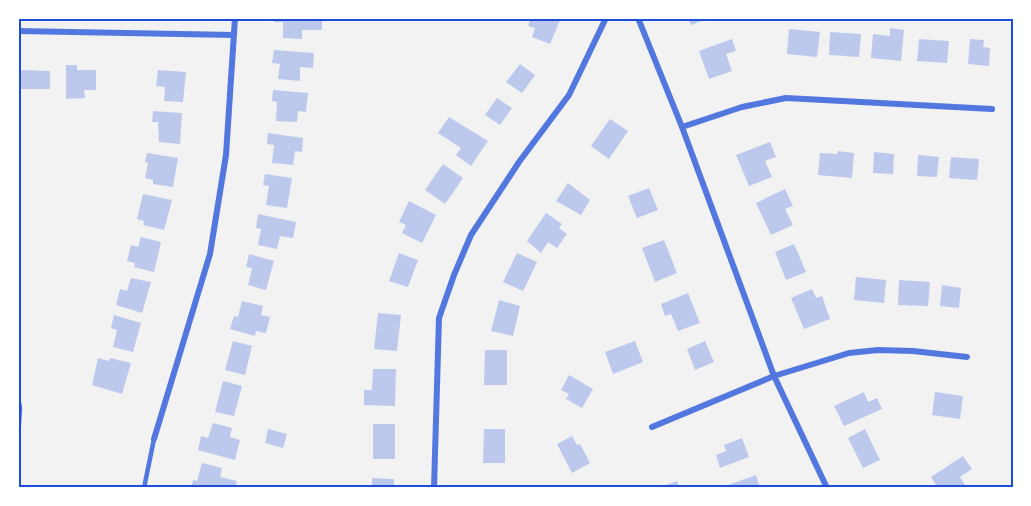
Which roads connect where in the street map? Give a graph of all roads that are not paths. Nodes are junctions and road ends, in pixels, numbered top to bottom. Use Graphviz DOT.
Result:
graph roads {
  1 [pos="235,18"];
  2 [pos="606,18"];
  3 [pos="638,18"];
  4 [pos="18,31"];
  5 [pos="234,35"];
  6 [pos="992,109"];
  7 [pos="682,127"];
  8 [pos="967,357"];
  9 [pos="774,376"];
  10 [pos="18,397"];
  11 [pos="652,427"];
  12 [pos="18,439"];
  13 [pos="154,439"];
  14 [pos="144,488"];
  15 [pos="434,488"];
  16 [pos="827,488"];
  1 -- 5 [label="street"];
  2 -- 15 [label="street"];
  3 -- 7 [label="street"];
  4 -- 5 [label="street"];
  5 -- 13 [label="street"];
  6 -- 7 [label="street"];
  7 -- 9 [label="street"];
  8 -- 9 [label="street"];
  9 -- 11 [label="street"];
  9 -- 16 [label="street"];
  10 -- 12 [label="lane"];
  13 -- 14 [label="lane"];
}
